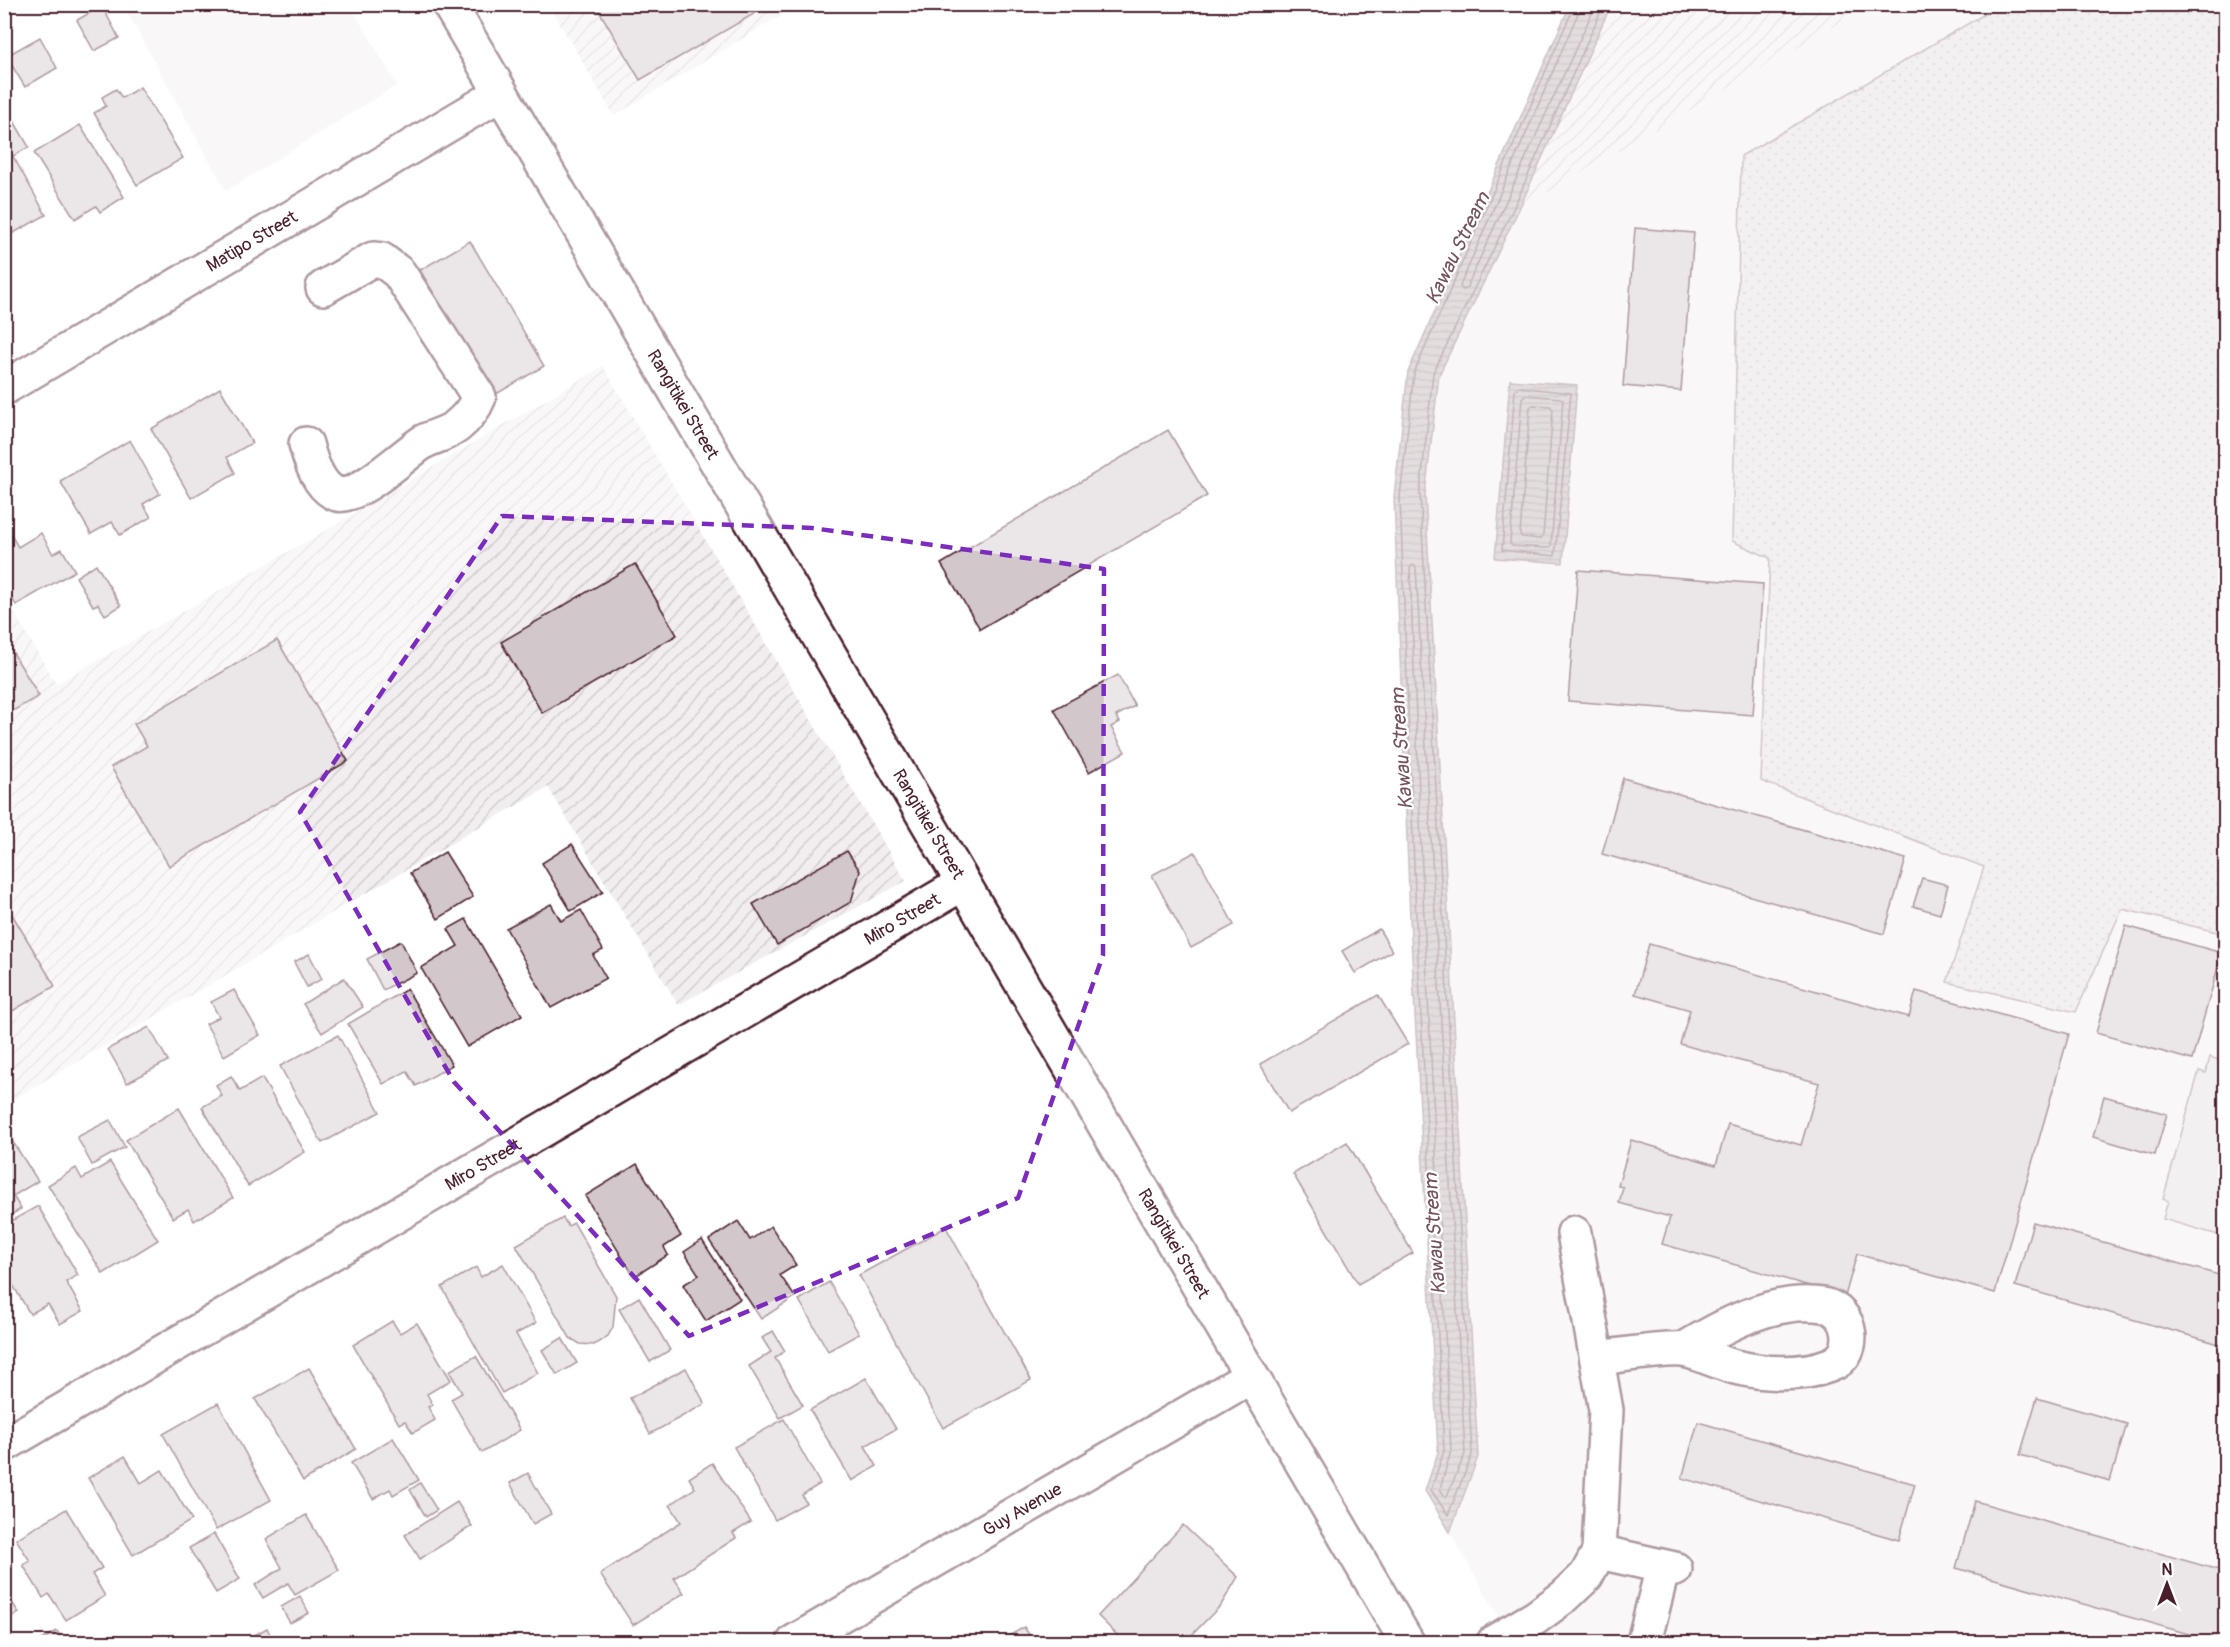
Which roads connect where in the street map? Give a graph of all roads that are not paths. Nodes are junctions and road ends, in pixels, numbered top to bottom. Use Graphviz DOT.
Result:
graph roads {
  1 [pos="449,4"];
  2 [pos="500,94"];
  3 [pos="323,288"];
  4 [pos="4,388"];
  5 [pos="306,444"];
  6 [pos="962,884"];
  7 [pos="1574,1233"];
  8 [pos="1683,1350"];
  9 [pos="1597,1358"];
  10 [pos="1250,1377"];
  11 [pos="4,1445"];
  12 [pos="1599,1552"];
  13 [pos="794,1642"];
  14 [pos="1407,1642"];
  15 [pos="1494,1642"];
  16 [pos="1644,1642"];
  1 -- 2 [label="main road, Rangitikei Street"];
  2 -- 4 [label="main road, Matipo Street"];
  2 -- 6 [label="main road, Rangitikei Street"];
  3 -- 5 [label="main road"];
  6 -- 10 [label="main road, Rangitikei Street"];
  6 -- 11 [label="main road, Miro Street"];
  7 -- 9 [label="main road"];
  8 -- 9 [label="main road"];
  9 -- 12 [label="main road"];
  10 -- 13 [label="main road, Guy Avenue"];
  10 -- 14 [label="main road, Rangitikei Street"];
  12 -- 15 [label="main road"];
  12 -- 16 [label="main road"];
}
